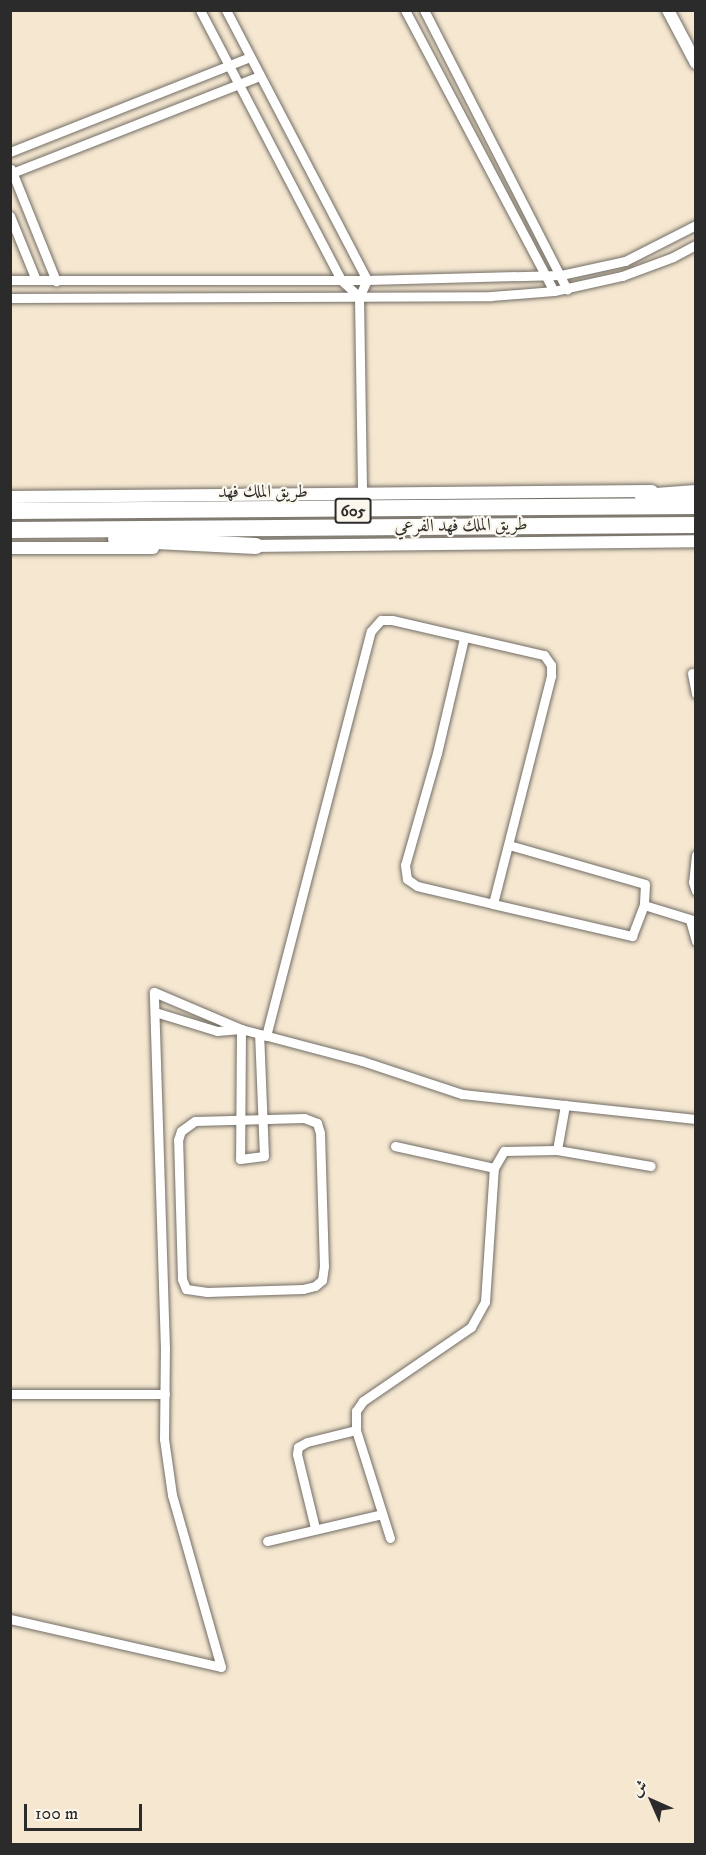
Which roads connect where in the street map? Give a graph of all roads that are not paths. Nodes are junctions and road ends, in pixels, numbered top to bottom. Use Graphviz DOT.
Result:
graph roads {
  1 [pos="201,10"];
  2 [pos="226,10"];
  3 [pos="405,10"];
  4 [pos="424,10"];
  5 [pos="668,10"];
  6 [pos="250,57"];
  7 [pos="696,63"];
  8 [pos="229,65"];
  9 [pos="260,76"];
  10 [pos="239,85"];
  11 [pos="10,152"];
  12 [pos="11,171"];
  13 [pos="10,216"];
  14 [pos="696,225"];
  15 [pos="696,245"];
  16 [pos="561,275"];
  17 [pos="544,276"];
  18 [pos="10,280"];
  19 [pos="36,280"];
  20 [pos="341,280"];
  21 [pos="367,280"];
  22 [pos="56,281"];
  23 [pos="567,290"];
  24 [pos="554,291"];
  25 [pos="359,297"];
  26 [pos="10,298"];
  27 [pos="696,492"];
  28 [pos="362,495"];
  29 [pos="10,497"];
  30 [pos="696,506"];
  31 [pos="426,510"];
  32 [pos="10,511"];
  33 [pos="696,525"];
  34 [pos="10,532"];
  35 [pos="678,541"];
  36 [pos="696,541"];
  37 [pos="256,546"];
  38 [pos="696,547"];
  39 [pos="10,548"];
  40 [pos="464,638"];
  41 [pos="692,673"];
  42 [pos="696,694"];
  43 [pos="509,845"];
  44 [pos="696,855"];
  45 [pos="696,891"];
  46 [pos="493,904"];
  47 [pos="644,905"];
  48 [pos="693,920"];
  49 [pos="696,941"];
  50 [pos="154,1012"];
  51 [pos="241,1029"];
  52 [pos="262,1035"];
  53 [pos="565,1105"];
  54 [pos="262,1119"];
  55 [pos="696,1119"];
  56 [pos="240,1120"];
  57 [pos="395,1146"];
  58 [pos="558,1150"];
  59 [pos="651,1166"];
  60 [pos="494,1168"];
  61 [pos="10,1394"];
  62 [pos="165,1394"];
  63 [pos="356,1430"];
  64 [pos="382,1514"];
  65 [pos="315,1528"];
  66 [pos="390,1538"];
  67 [pos="267,1541"];
  68 [pos="10,1619"];
  1 -- 8 [label="street"];
  2 -- 6 [label="street"];
  3 -- 17 [label="street"];
  4 -- 16 [label="street"];
  5 -- 7 [label="main road"];
  6 -- 8 [label="street"];
  6 -- 9 [label="street"];
  8 -- 10 [label="street"];
  8 -- 11 [label="street"];
  9 -- 10 [label="street"];
  9 -- 21 [label="street"];
  10 -- 12 [label="street"];
  10 -- 20 [label="street"];
  12 -- 22 [label="street"];
  13 -- 19 [label="street"];
  14 -- 16 [label="street"];
  15 -- 23 [label="street"];
  16 -- 17 [label="street"];
  16 -- 23 [label="street"];
  17 -- 21 [label="street"];
  17 -- 24 [label="street"];
  18 -- 19 [label="street"];
  19 -- 22 [label="street"];
  20 -- 21 [label="street"];
  20 -- 22 [label="street"];
  20 -- 25 [label="street"];
  21 -- 25 [label="street"];
  23 -- 24 [label="street"];
  24 -- 25 [label="street"];
  25 -- 26 [label="street"];
  25 -- 28 [label="street"];
  27 -- 28 [label="main road, طريق الملك فهد الفرعي"];
  27 -- 31 [label="highway"];
  28 -- 29 [label="main road, طريق الملك فهد الفرعي"];
  30 -- 31 [label="highway, طريق الملك فهد / 605"];
  31 -- 32 [label="highway, طريق الملك فهد / 605"];
  33 -- 34 [label="highway, طريق الملك فهد / 605"];
  34 -- 37 [label="highway"];
  35 -- 36 [label="main road, طريق الملك فهد الفرعي"];
  35 -- 37 [label="main road, طريق الملك فهد الفرعي"];
  35 -- 38 [label="main road"];
  37 -- 39 [label="main road, طريق الملك فهد الفرعي"];
  40 -- 43 [label="street"];
  40 -- 46 [label="street"];
  40 -- 52 [label="street"];
  41 -- 42 [label="street"];
  43 -- 46 [label="street"];
  43 -- 47 [label="street"];
  44 -- 45 [label="street"];
  46 -- 47 [label="street"];
  47 -- 48 [label="street"];
  48 -- 49 [label="street"];
  50 -- 51 [label="street"];
  50 -- 51 [label="street"];
  50 -- 62 [label="street"];
  51 -- 52 [label="street"];
  51 -- 56 [label="street"];
  52 -- 53 [label="street"];
  52 -- 54 [label="street"];
  53 -- 55 [label="street"];
  53 -- 58 [label="street"];
  54 -- 56 [label="street"];
  54 -- 56 [label="street"];
  54 -- 56 [label="street"];
  57 -- 60 [label="street"];
  58 -- 59 [label="street"];
  58 -- 60 [label="street"];
  60 -- 63 [label="street"];
  61 -- 62 [label="street"];
  62 -- 68 [label="street"];
  63 -- 64 [label="street"];
  63 -- 65 [label="street"];
  64 -- 65 [label="street"];
  64 -- 66 [label="street"];
  65 -- 67 [label="street"];
}
